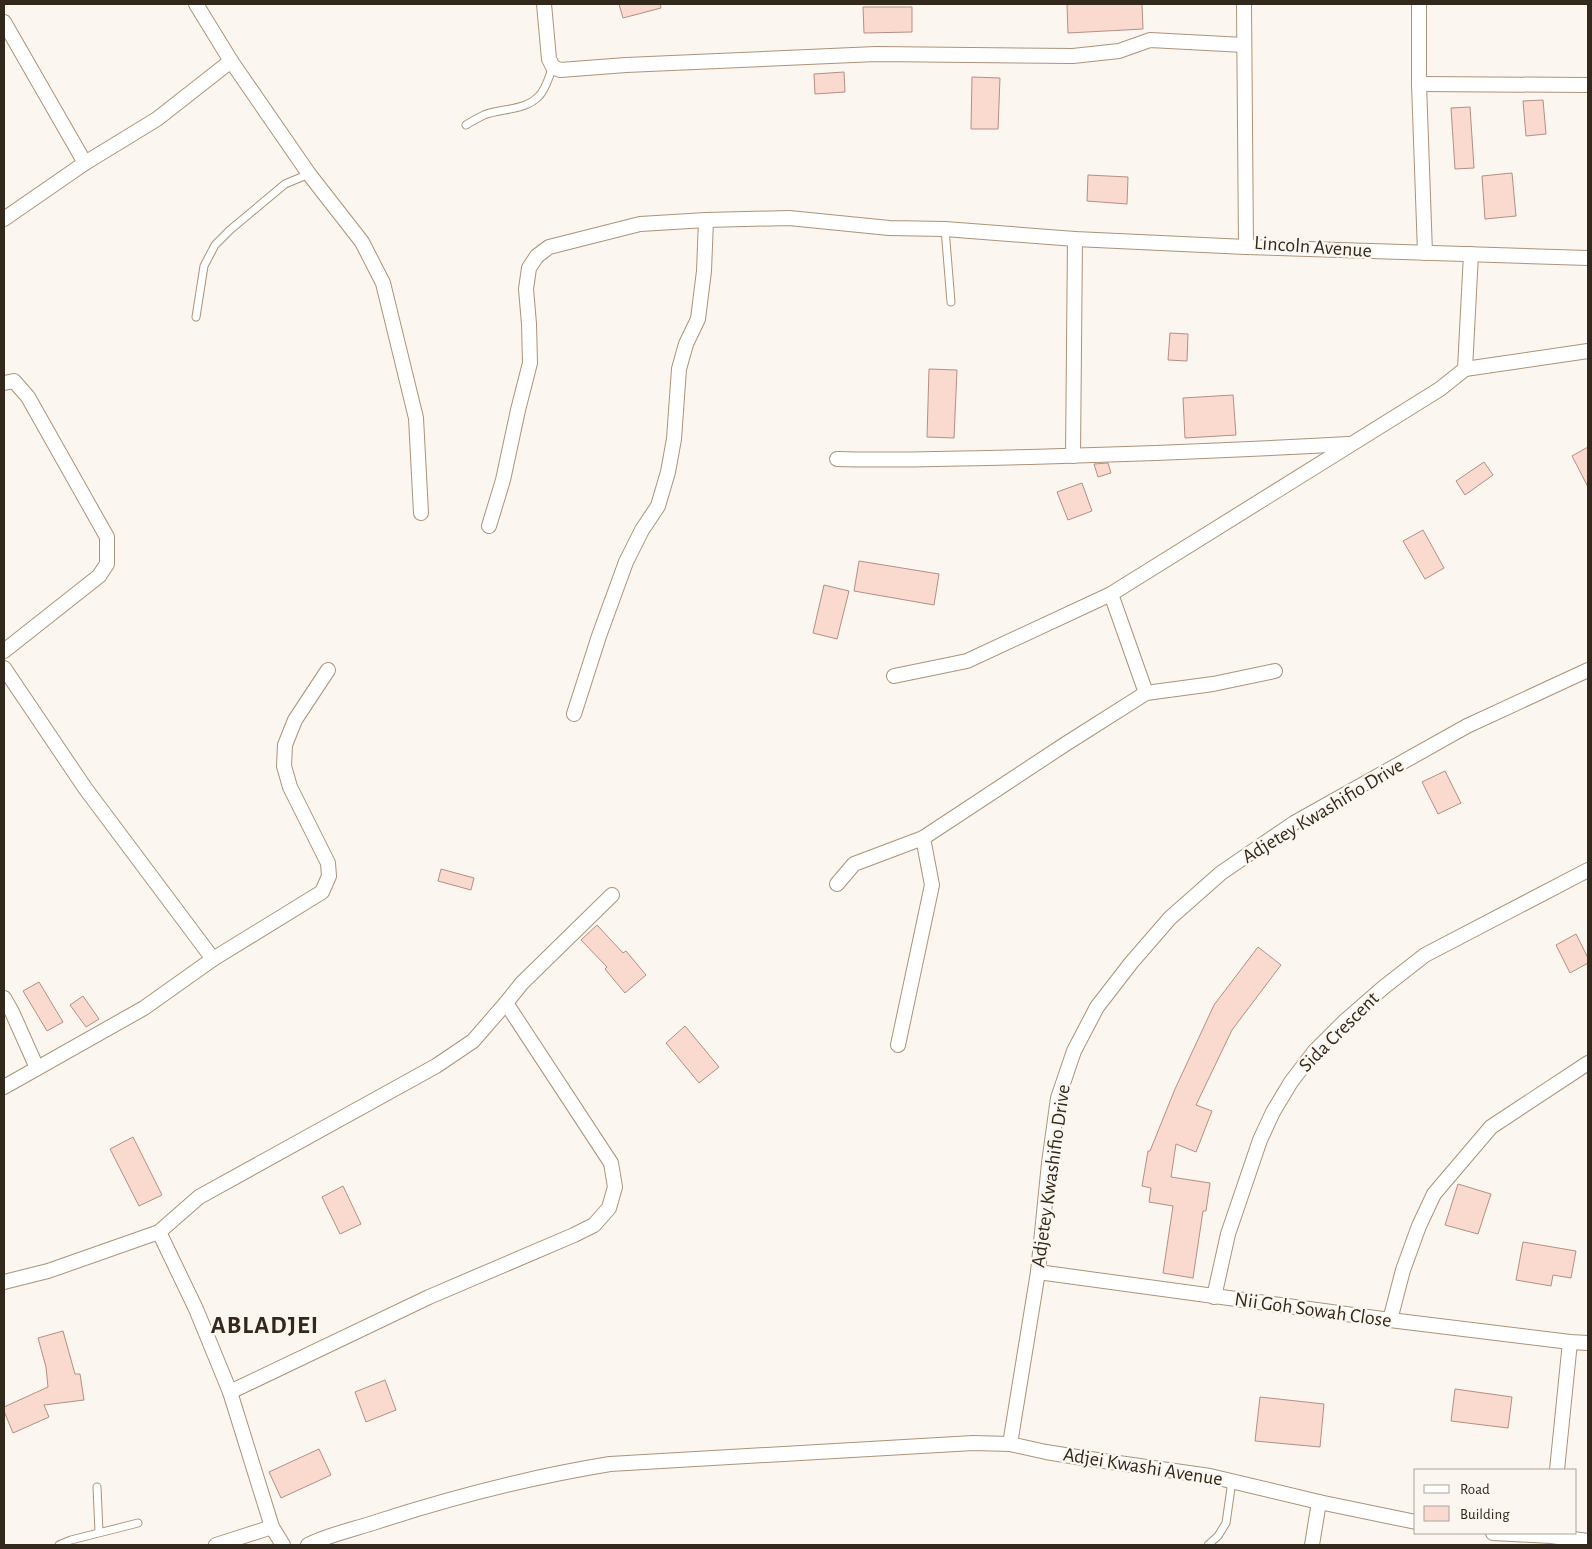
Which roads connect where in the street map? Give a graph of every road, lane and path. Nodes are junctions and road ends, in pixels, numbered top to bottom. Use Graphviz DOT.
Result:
graph roads {
  1 [pos="196,4"];
  2 [pos="544,4"];
  3 [pos="1244,4"];
  4 [pos="1419,4"];
  5 [pos="4,22"];
  6 [pos="1244,45"];
  7 [pos="232,61"];
  8 [pos="553,67"];
  9 [pos="1419,84"];
  10 [pos="1588,85"];
  11 [pos="466,125"];
  12 [pos="85,163"];
  13 [pos="309,174"];
  14 [pos="4,219"];
  15 [pos="706,220"];
  16 [pos="946,230"];
  17 [pos="1075,239"];
  18 [pos="1246,247"];
  19 [pos="1425,253"];
  20 [pos="1471,254"];
  21 [pos="1588,258"];
  22 [pos="951,302"];
  23 [pos="196,317"];
  24 [pos="1588,351"];
  25 [pos="1465,369"];
  26 [pos="4,383"];
  27 [pos="1351,444"];
  28 [pos="1073,456"];
  29 [pos="837,459"];
  30 [pos="421,513"];
  31 [pos="488,526"];
  32 [pos="1111,594"];
  33 [pos="4,651"];
  34 [pos="4,668"];
  35 [pos="328,670"];
  36 [pos="1588,670"];
  37 [pos="1275,671"];
  38 [pos="894,676"];
  39 [pos="1146,693"];
  40 [pos="574,714"];
  41 [pos="924,838"];
  42 [pos="1588,870"];
  43 [pos="837,884"];
  44 [pos="612,894"];
  45 [pos="214,959"];
  46 [pos="4,998"];
  47 [pos="506,1003"];
  48 [pos="898,1045"];
  49 [pos="1588,1063"];
  50 [pos="37,1068"];
  51 [pos="4,1087"];
  52 [pos="159,1232"];
  53 [pos="1038,1272"];
  54 [pos="4,1282"];
  55 [pos="1214,1297"];
  56 [pos="1390,1320"];
  57 [pos="1570,1342"];
  58 [pos="1588,1343"];
  59 [pos="230,1392"];
  60 [pos="1010,1444"];
  61 [pos="1557,1469"];
  62 [pos="1232,1481"];
  63 [pos="97,1487"];
  64 [pos="1319,1502"];
  65 [pos="1414,1522"];
  66 [pos="138,1523"];
  67 [pos="272,1526"];
  68 [pos="99,1532"];
  69 [pos="1496,1534"];
  70 [pos="1551,1534"];
  71 [pos="1514,1540"];
  72 [pos="1588,1542"];
  73 [pos="59,1545"];
  74 [pos="216,1545"];
  75 [pos="283,1545"];
  76 [pos="308,1545"];
  77 [pos="1208,1545"];
  78 [pos="1312,1545"];
  1 -- 7 [label="street"];
  2 -- 8 [label="street"];
  3 -- 6 [label="street, Lincoln Avenue"];
  4 -- 9 [label="street"];
  5 -- 12 [label="street"];
  6 -- 8 [label="street"];
  6 -- 18 [label="street, Lincoln Avenue"];
  7 -- 12 [label="street"];
  7 -- 13 [label="street"];
  8 -- 11 [label="lane"];
  9 -- 10 [label="street"];
  9 -- 19 [label="street"];
  12 -- 14 [label="street"];
  13 -- 23 [label="lane"];
  13 -- 30 [label="street"];
  15 -- 16 [label="street"];
  15 -- 31 [label="street"];
  15 -- 40 [label="street"];
  16 -- 17 [label="street"];
  16 -- 22 [label="lane"];
  17 -- 18 [label="street"];
  17 -- 28 [label="street"];
  18 -- 19 [label="street, Lincoln Avenue"];
  19 -- 20 [label="street, Lincoln Avenue"];
  20 -- 21 [label="street, Lincoln Avenue"];
  20 -- 25 [label="street"];
  24 -- 25 [label="street"];
  25 -- 27 [label="street"];
  26 -- 33 [label="street"];
  27 -- 28 [label="street"];
  27 -- 32 [label="street"];
  28 -- 29 [label="street"];
  32 -- 38 [label="street"];
  32 -- 39 [label="street"];
  34 -- 45 [label="street"];
  35 -- 45 [label="street"];
  36 -- 53 [label="street, Adjetey Kwashifio Drive"];
  37 -- 39 [label="street"];
  39 -- 41 [label="street"];
  41 -- 43 [label="street"];
  41 -- 48 [label="street"];
  42 -- 55 [label="street, Sida Crescent"];
  44 -- 47 [label="street"];
  45 -- 50 [label="street"];
  46 -- 50 [label="street"];
  47 -- 52 [label="street"];
  47 -- 59 [label="street"];
  49 -- 56 [label="street"];
  50 -- 51 [label="street"];
  52 -- 54 [label="street"];
  52 -- 59 [label="street"];
  53 -- 55 [label="street, Nii Goh Sowah Close"];
  53 -- 60 [label="street, Adjetey Kwashifio Drive"];
  55 -- 56 [label="street, Nii Goh Sowah Close"];
  56 -- 57 [label="street, Nii Goh Sowah Close"];
  57 -- 58 [label="street, Nii Goh Sowah Close"];
  57 -- 61 [label="street"];
  59 -- 67 [label="street"];
  60 -- 62 [label="street, Adjei Kwashi Avenue"];
  60 -- 76 [label="street, Adjei Kwashi Avenue"];
  62 -- 64 [label="street, Adjei Kwashi Avenue"];
  62 -- 77 [label="lane"];
  63 -- 68 [label="lane"];
  64 -- 65 [label="street, Adjei Kwashi Avenue"];
  64 -- 78 [label="street"];
  66 -- 68 [label="lane"];
  67 -- 74 [label="street"];
  67 -- 75 [label="street"];
  68 -- 73 [label="lane"];
  69 -- 71 [label="street"];
  70 -- 71 [label="street"];
  70 -- 72 [label="street"];
}
